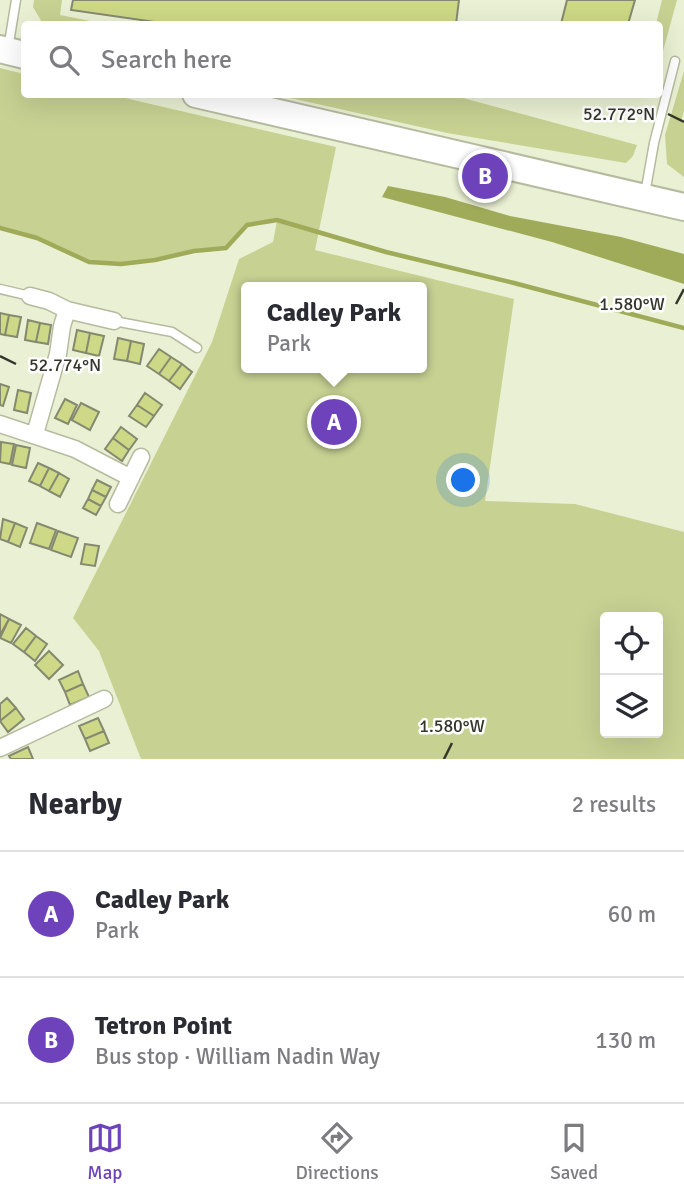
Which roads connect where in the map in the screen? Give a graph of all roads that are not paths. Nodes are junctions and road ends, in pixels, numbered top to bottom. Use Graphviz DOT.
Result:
graph roads {
  1 [pos="16,0"];
  2 [pos="11,52"];
  3 [pos="675,61"];
  4 [pos="663,79"];
  5 [pos="670,81"];
  6 [pos="213,98"];
  7 [pos="644,198"];
  8 [pos="684,207"];
  9 [pos="0,289"];
  10 [pos="30,296"];
  11 [pos="67,310"];
  12 [pos="114,321"];
  13 [pos="197,348"];
  14 [pos="0,424"];
  15 [pos="35,434"];
  16 [pos="141,457"];
  17 [pos="131,478"];
  18 [pos="118,504"];
  19 [pos="104,699"];
  20 [pos="0,748"];
  1 -- 2 [label="lane"];
  3 -- 5 [label="lane"];
  4 -- 5 [label="lane"];
  5 -- 7 [label="lane"];
  6 -- 7 [label="main road"];
  7 -- 8 [label="main road"];
  9 -- 10 [label="lane"];
  10 -- 11 [label="street"];
  11 -- 12 [label="street"];
  11 -- 15 [label="street"];
  12 -- 13 [label="lane"];
  14 -- 15 [label="street"];
  15 -- 17 [label="street"];
  16 -- 17 [label="street"];
  17 -- 18 [label="street"];
  19 -- 20 [label="street"];
}
